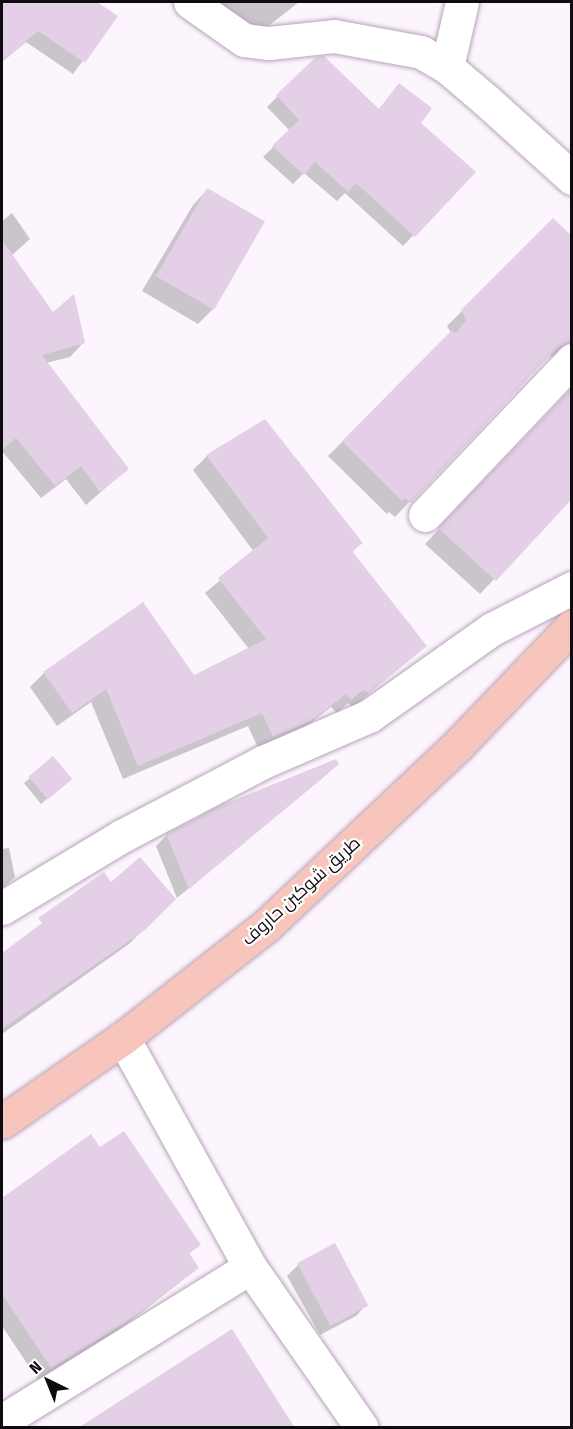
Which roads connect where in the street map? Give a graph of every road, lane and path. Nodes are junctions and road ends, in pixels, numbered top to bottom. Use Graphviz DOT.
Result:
graph roads {
  1 [pos="190,2"];
  2 [pos="462,2"];
  3 [pos="447,67"];
  4 [pos="572,178"];
  5 [pos="572,360"];
  6 [pos="425,515"];
  7 [pos="572,588"];
  8 [pos="572,627"];
  9 [pos="2,908"];
  10 [pos="123,1038"];
  11 [pos="2,1122"];
  12 [pos="250,1267"];
  13 [pos="2,1421"];
  14 [pos="362,1428"];
  1 -- 3 [label="street"];
  2 -- 3 [label="street"];
  3 -- 4 [label="street"];
  5 -- 6 [label="street"];
  7 -- 9 [label="street"];
  8 -- 10 [label="main road, طريق شوكين حاروف"];
  10 -- 11 [label="main road, طريق شوكين حاروف"];
  10 -- 12 [label="street"];
  12 -- 13 [label="street"];
  12 -- 14 [label="street"];
}
